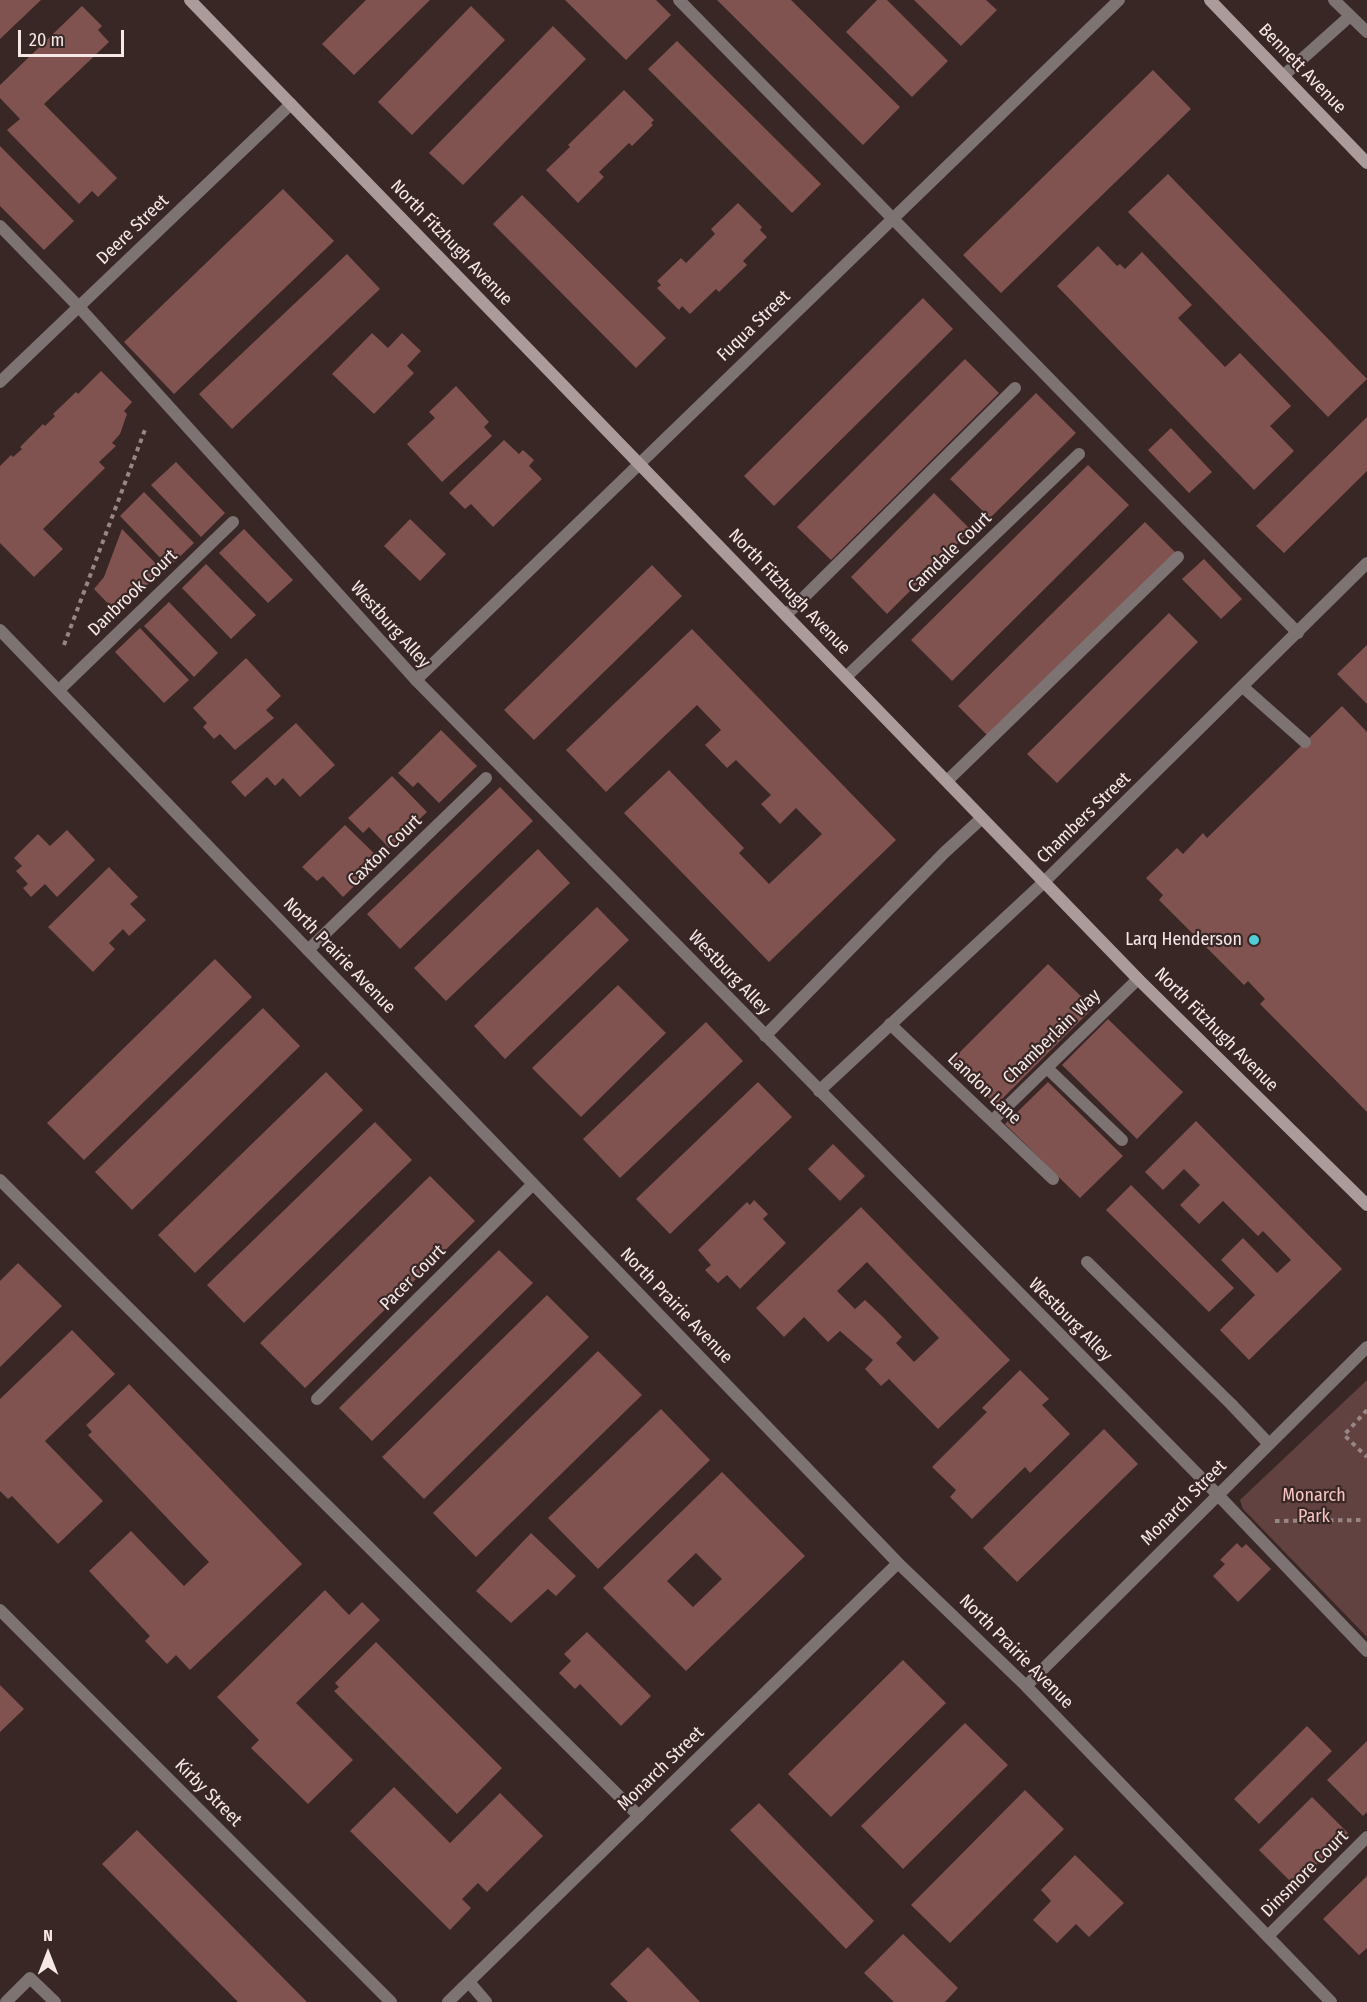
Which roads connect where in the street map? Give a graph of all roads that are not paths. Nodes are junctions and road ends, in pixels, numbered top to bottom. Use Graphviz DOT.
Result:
graph roads {
  1 [pos="189,0"];
  2 [pos="679,0"];
  3 [pos="1119,0"];
  4 [pos="1210,0"];
  5 [pos="1334,0"];
  6 [pos="1350,16"];
  7 [pos="1367,32"];
  8 [pos="1283,76"];
  9 [pos="291,104"];
  10 [pos="1367,163"];
  11 [pos="892,219"];
  12 [pos="0,226"];
  13 [pos="79,307"];
  14 [pos="0,382"];
  15 [pos="1015,388"];
  16 [pos="1079,454"];
  17 [pos="638,463"];
  18 [pos="233,522"];
  19 [pos="1178,557"];
  20 [pos="1367,564"];
  21 [pos="786,615"];
  22 [pos="0,630"];
  23 [pos="1298,633"];
  24 [pos="846,677"];
  25 [pos="416,680"];
  26 [pos="1243,687"];
  27 [pos="59,690"];
  28 [pos="1305,742"];
  29 [pos="486,778"];
  30 [pos="947,782"];
  31 [pos="982,818"];
  32 [pos="1044,882"];
  33 [pos="308,950"];
  34 [pos="1138,979"];
  35 [pos="890,1024"];
  36 [pos="765,1036"];
  37 [pos="1047,1068"];
  38 [pos="819,1091"];
  39 [pos="992,1121"];
  40 [pos="1122,1140"];
  41 [pos="1053,1179"];
  42 [pos="0,1180"];
  43 [pos="533,1184"];
  44 [pos="1367,1205"];
  45 [pos="1087,1262"];
  46 [pos="1367,1347"];
  47 [pos="317,1399"];
  48 [pos="1269,1444"];
  49 [pos="1218,1495"];
  50 [pos="898,1563"];
  51 [pos="0,1610"];
  52 [pos="1367,1652"];
  53 [pos="1026,1686"];
  54 [pos="639,1816"];
  55 [pos="1367,1837"];
  56 [pos="1268,1936"];
  57 [pos="469,1982"];
  58 [pos="6,2002"];
  59 [pos="55,2002"];
  60 [pos="392,2002"];
  61 [pos="448,2002"];
  62 [pos="486,2002"];
  63 [pos="1331,2002"];
  1 -- 9 [label="street, North Fitzhugh Avenue"];
  2 -- 11 [label="street"];
  3 -- 11 [label="street, Fuqua Street"];
  4 -- 8 [label="street, Bennett Avenue"];
  5 -- 6 [label="street"];
  6 -- 7 [label="street"];
  6 -- 8 [label="street"];
  8 -- 10 [label="street, Bennett Avenue"];
  9 -- 13 [label="street, Deere Street"];
  9 -- 17 [label="street, North Fitzhugh Avenue"];
  11 -- 17 [label="street, Fuqua Street"];
  11 -- 23 [label="street"];
  12 -- 13 [label="street, Westburg Alley"];
  13 -- 14 [label="street, Deere Street"];
  13 -- 25 [label="street, Westburg Alley"];
  15 -- 21 [label="street"];
  16 -- 24 [label="street, Camdale Court"];
  17 -- 21 [label="street, North Fitzhugh Avenue"];
  17 -- 25 [label="street, Fuqua Street"];
  18 -- 27 [label="street, Danbrook Court"];
  19 -- 30 [label="street"];
  20 -- 23 [label="street, Chambers Street"];
  21 -- 24 [label="street, North Fitzhugh Avenue"];
  22 -- 27 [label="street, North Prairie Avenue"];
  23 -- 26 [label="street, Chambers Street"];
  24 -- 30 [label="street, North Fitzhugh Avenue"];
  25 -- 36 [label="street, Westburg Alley"];
  26 -- 28 [label="street"];
  26 -- 32 [label="street, Chambers Street"];
  27 -- 33 [label="street, North Prairie Avenue"];
  29 -- 33 [label="street, Caxton Court"];
  30 -- 31 [label="street, North Fitzhugh Avenue"];
  31 -- 32 [label="street, North Fitzhugh Avenue"];
  31 -- 36 [label="street"];
  32 -- 34 [label="street, North Fitzhugh Avenue"];
  32 -- 35 [label="street, Chambers Street"];
  33 -- 43 [label="street, North Prairie Avenue"];
  34 -- 37 [label="street, Chamberlain Way"];
  34 -- 44 [label="street, North Fitzhugh Avenue"];
  35 -- 38 [label="street, Chambers Street"];
  35 -- 39 [label="street, Landon Lane"];
  36 -- 38 [label="street, Westburg Alley"];
  37 -- 39 [label="street, Chamberlain Way"];
  37 -- 40 [label="street"];
  38 -- 49 [label="street, Westburg Alley"];
  39 -- 41 [label="street, Landon Lane"];
  42 -- 54 [label="street"];
  43 -- 47 [label="street, Pacer Court"];
  43 -- 50 [label="street, North Prairie Avenue"];
  45 -- 48 [label="street"];
  46 -- 48 [label="street, Monarch Street"];
  48 -- 49 [label="street, Monarch Street"];
  49 -- 52 [label="street, Westburg Alley"];
  49 -- 53 [label="street, Monarch Street"];
  50 -- 53 [label="street, North Prairie Avenue"];
  50 -- 54 [label="street, Monarch Street"];
  51 -- 60 [label="street, Kirby Street"];
  53 -- 56 [label="street, North Prairie Avenue"];
  54 -- 57 [label="street, Monarch Street"];
  55 -- 56 [label="street, Dinsmore Court"];
  56 -- 63 [label="street, North Prairie Avenue"];
  57 -- 61 [label="street, Monarch Street"];
  57 -- 62 [label="street"];
  58 -- 59 [label="street"];
}
